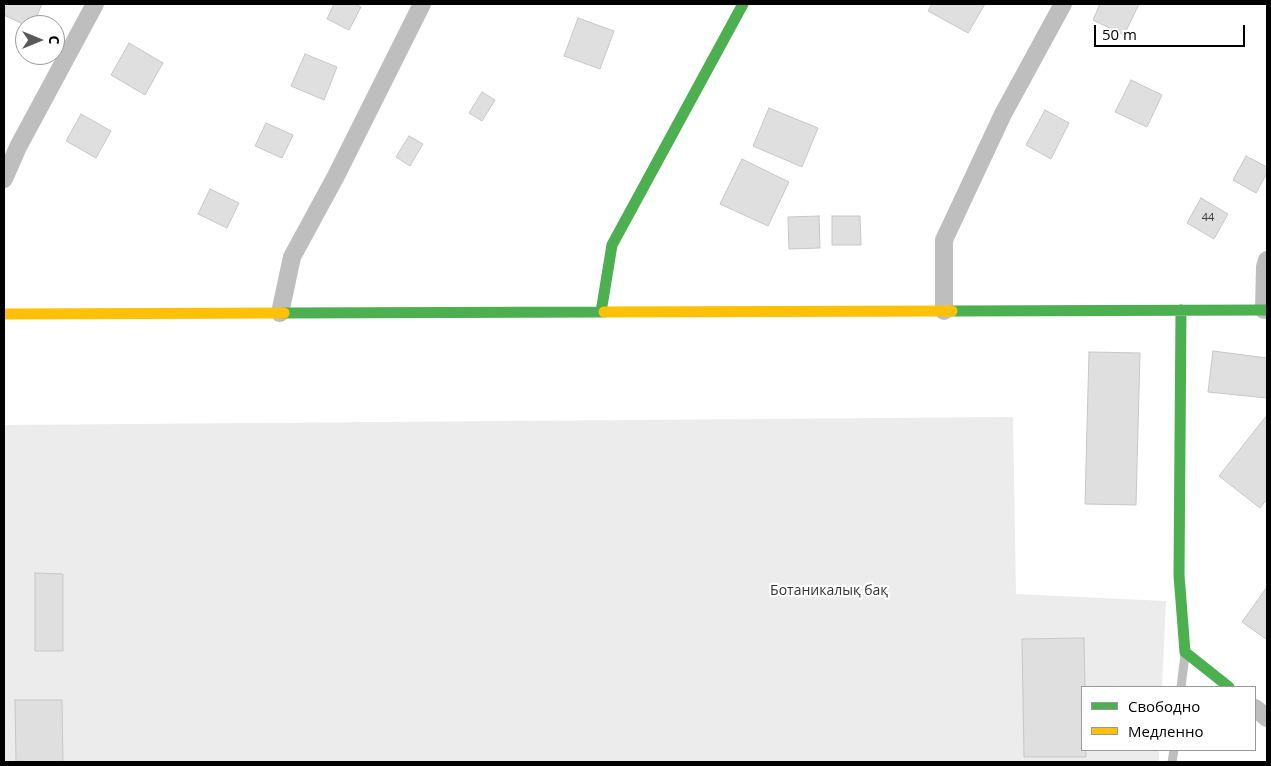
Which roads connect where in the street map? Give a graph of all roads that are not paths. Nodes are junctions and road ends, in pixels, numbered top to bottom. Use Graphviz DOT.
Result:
graph roads {
  1 [pos="95,4"];
  2 [pos="422,4"];
  3 [pos="743,4"];
  4 [pos="1063,4"];
  5 [pos="4,179"];
  6 [pos="1267,260"];
  7 [pos="1182,310"];
  8 [pos="1266,310"];
  9 [pos="944,311"];
  10 [pos="601,312"];
  11 [pos="280,313"];
  12 [pos="4,314"];
  13 [pos="1185,652"];
  14 [pos="1181,686"];
  15 [pos="1228,686"];
  16 [pos="1256,709"];
  17 [pos="1267,718"];
  1 -- 5 [label="street"];
  2 -- 11 [label="street"];
  3 -- 10 [label="street"];
  4 -- 9 [label="street"];
  6 -- 8 [label="street"];
  7 -- 8 [label="street"];
  7 -- 9 [label="street"];
  7 -- 13 [label="street"];
  9 -- 10 [label="street"];
  10 -- 11 [label="street"];
  11 -- 12 [label="street"];
  13 -- 14 [label="lane"];
  13 -- 15 [label="street"];
  16 -- 17 [label="street"];
}
